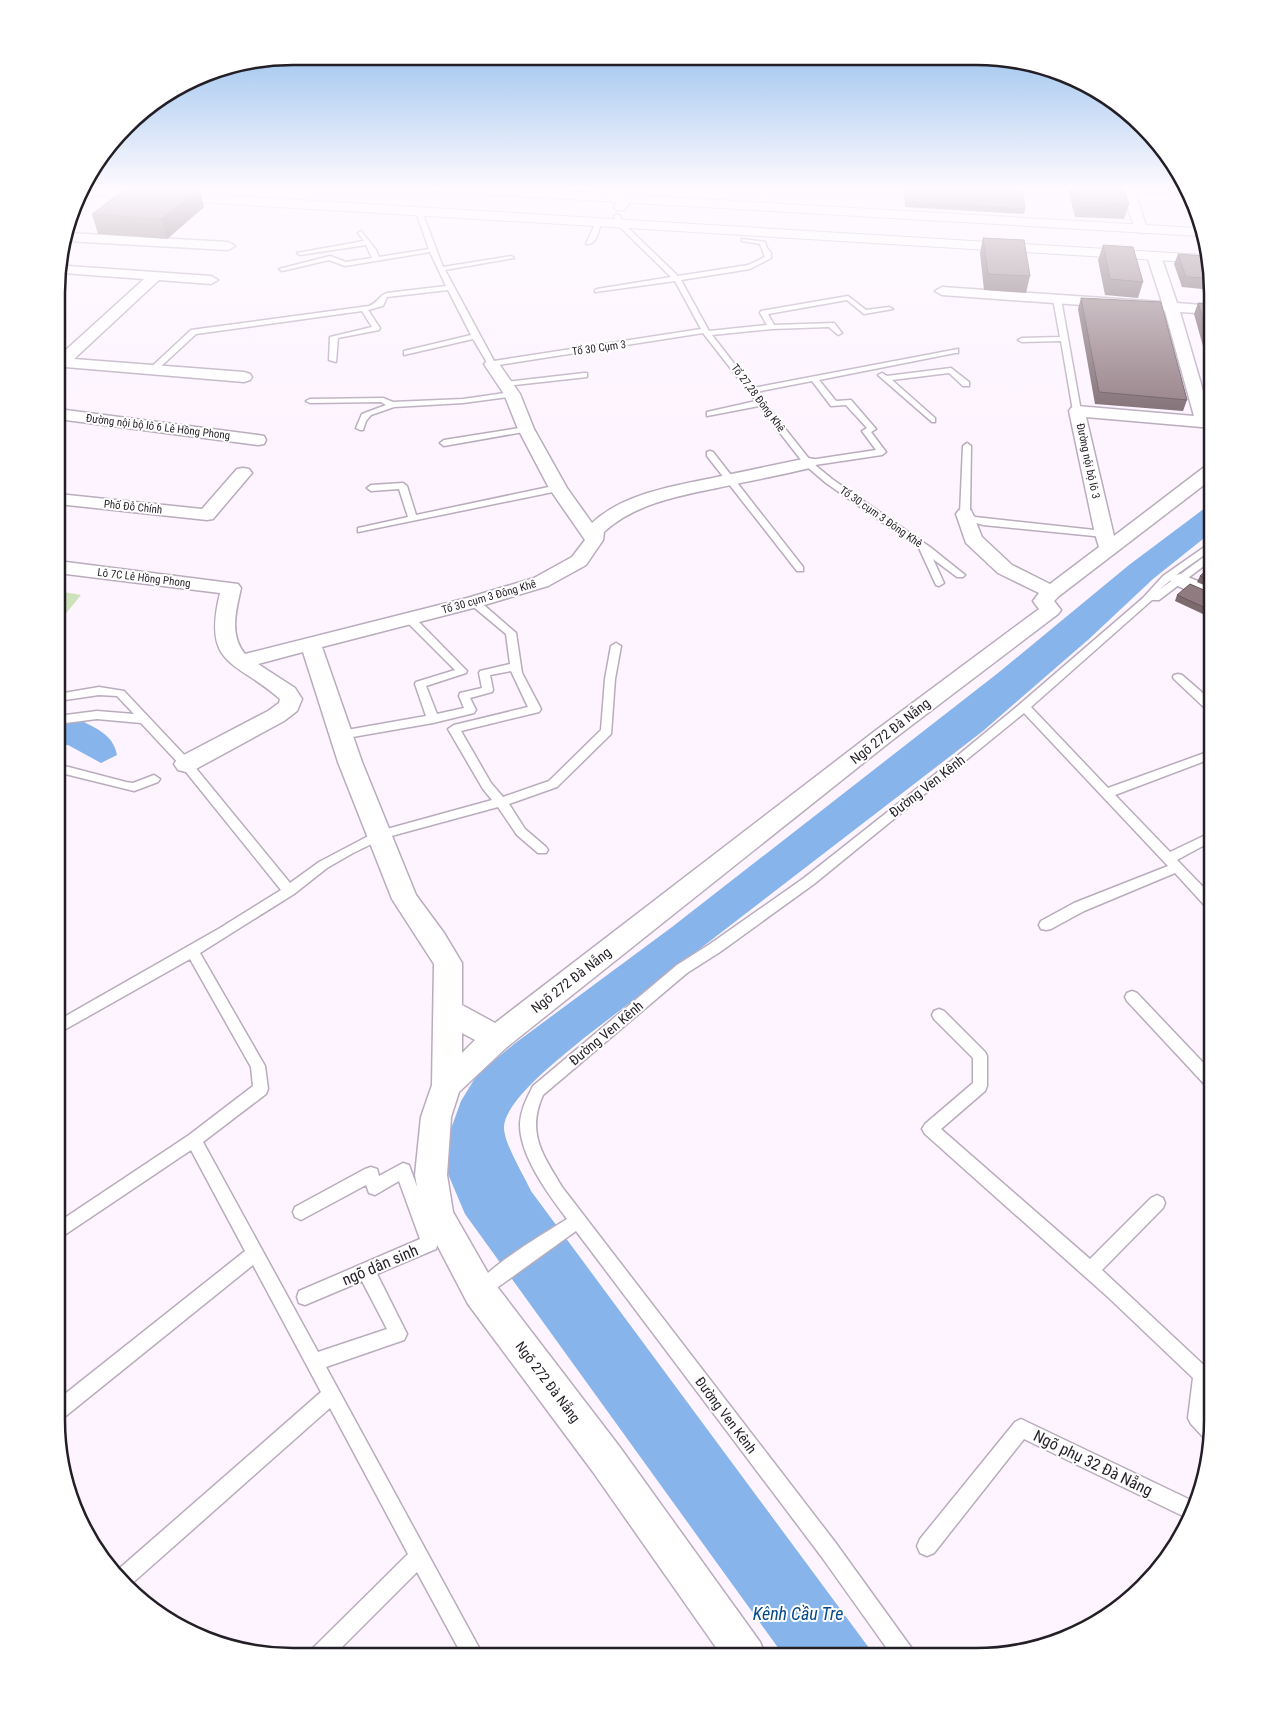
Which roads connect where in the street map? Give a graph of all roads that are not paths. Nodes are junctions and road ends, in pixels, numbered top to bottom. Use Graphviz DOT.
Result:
graph roads {
  1 [pos="291,267"];
  2 [pos="454,267"];
  3 [pos="663,267"];
  4 [pos="750,267"];
  5 [pos="1158,267"];
  6 [pos="282,269"];
  7 [pos="441,269"];
  8 [pos="66,274"];
  9 [pos="156,276"];
  10 [pos="211,280"];
  11 [pos="678,280"];
  12 [pos="451,288"];
  13 [pos="597,291"];
  14 [pos="942,291"];
  15 [pos="1057,299"];
  16 [pos="1171,307"];
  17 [pos="364,308"];
  18 [pos="889,309"];
  19 [pos="1204,309"];
  20 [pos="772,327"];
  21 [pos="706,332"];
  22 [pos="838,333"];
  23 [pos="475,336"];
  24 [pos="1064,339"];
  25 [pos="1022,340"];
  26 [pos="955,351"];
  27 [pos="407,353"];
  28 [pos="65,358"];
  29 [pos="333,360"];
  30 [pos="65,363"];
  31 [pos="492,364"];
  32 [pos="873,366"];
  33 [pos="154,369"];
  34 [pos="584,375"];
  35 [pos="244,377"];
  36 [pos="886,378"];
  37 [pos="814,379"];
  38 [pos="966,384"];
  39 [pos="508,389"];
  40 [pos="753,390"];
  41 [pos="310,401"];
  42 [pos="760,403"];
  43 [pos="392,405"];
  44 [pos="1204,410"];
  45 [pos="1077,411"];
  46 [pos="710,414"];
  47 [pos="65,415"];
  48 [pos="932,420"];
  49 [pos="1204,423"];
  50 [pos="360,428"];
  51 [pos="526,429"];
  52 [pos="258,440"];
  53 [pos="444,443"];
  54 [pos="967,446"];
  55 [pos="710,454"];
  56 [pos="808,464"];
  57 [pos="243,473"];
  58 [pos="1204,475"];
  59 [pos="730,480"];
  60 [pos="370,488"];
  61 [pos="558,488"];
  62 [pos="1204,495"];
  63 [pos="65,500"];
  64 [pos="965,514"];
  65 [pos="413,519"];
  66 [pos="361,530"];
  67 [pos="594,540"];
  68 [pos="1107,541"];
  69 [pos="922,546"];
  70 [pos="1204,551"];
  71 [pos="1204,561"];
  72 [pos="65,568"];
  73 [pos="800,569"];
  74 [pos="960,575"];
  75 [pos="1180,580"];
  76 [pos="939,583"];
  77 [pos="1204,591"];
  78 [pos="1152,598"];
  79 [pos="1052,601"];
  80 [pos="474,602"];
  81 [pos="410,619"];
  82 [pos="310,643"];
  83 [pos="616,646"];
  84 [pos="240,662"];
  85 [pos="516,666"];
  86 [pos="1178,677"];
  87 [pos="287,693"];
  88 [pos="65,696"];
  89 [pos="1204,701"];
  90 [pos="330,707"];
  91 [pos="1024,707"];
  92 [pos="65,719"];
  93 [pos="143,719"];
  94 [pos="433,719"];
  95 [pos="341,736"];
  96 [pos="1204,757"];
  97 [pos="186,764"];
  98 [pos="65,770"];
  99 [pos="154,779"];
  100 [pos="1107,792"];
  101 [pos="501,802"];
  102 [pos="380,835"];
  103 [pos="1204,842"];
  104 [pos="542,850"];
  105 [pos="1174,863"];
  106 [pos="289,891"];
  107 [pos="1204,895"];
  108 [pos="1046,925"];
  109 [pos="192,950"];
  110 [pos="1132,997"];
  111 [pos="447,1011"];
  112 [pos="939,1015"];
  113 [pos="65,1023"];
  114 [pos="497,1038"];
  115 [pos="1204,1074"];
  116 [pos="447,1085"];
  117 [pos="194,1140"];
  118 [pos="1157,1203"];
  119 [pos="301,1212"];
  120 [pos="438,1216"];
  121 [pos="573,1223"];
  122 [pos="65,1227"];
  123 [pos="430,1243"];
  124 [pos="255,1253"];
  125 [pos="1090,1270"];
  126 [pos="366,1271"];
  127 [pos="488,1285"];
  128 [pos="305,1297"];
  129 [pos="315,1362"];
  130 [pos="332,1394"];
  131 [pos="65,1406"];
  132 [pos="1204,1425"];
  133 [pos="1187,1508"];
  134 [pos="927,1546"];
  135 [pos="419,1556"];
  136 [pos="127,1575"];
  137 [pos="327,1648"];
  138 [pos="469,1648"];
  139 [pos="740,1648"];
  140 [pos="900,1648"];
  1 -- 6 [label="lane"];
  2 -- 7 [label="lane"];
  3 -- 11 [label="lane, Tổ 27,28 Đông Khê"];
  4 -- 11 [label="lane"];
  5 -- 16 [label="street, Đường nội bộ lô 3"];
  7 -- 12 [label="lane"];
  8 -- 9 [label="street"];
  9 -- 10 [label="street"];
  9 -- 28 [label="street"];
  11 -- 13 [label="lane"];
  11 -- 21 [label="lane, Tổ 27,28 Đông Khê"];
  12 -- 17 [label="lane"];
  12 -- 23 [label="lane"];
  14 -- 15 [label="street"];
  15 -- 16 [label="street"];
  15 -- 24 [label="lane"];
  16 -- 19 [label="street"];
  16 -- 44 [label="street, Đường nội bộ lô 3"];
  17 -- 29 [label="lane"];
  17 -- 33 [label="lane"];
  18 -- 20 [label="lane"];
  20 -- 21 [label="lane"];
  20 -- 22 [label="lane"];
  21 -- 31 [label="lane, Tổ 30 Cụm 3"];
  21 -- 40 [label="lane, Tổ 27,28 Đông Khê"];
  23 -- 27 [label="lane"];
  23 -- 31 [label="lane"];
  24 -- 25 [label="lane"];
  24 -- 45 [label="lane"];
  26 -- 32 [label="lane"];
  30 -- 33 [label="street"];
  31 -- 39 [label="street"];
  32 -- 36 [label="lane"];
  32 -- 37 [label="lane"];
  33 -- 35 [label="street"];
  34 -- 39 [label="lane"];
  36 -- 38 [label="lane"];
  36 -- 48 [label="lane"];
  37 -- 40 [label="lane"];
  37 -- 56 [label="lane"];
  39 -- 43 [label="lane"];
  39 -- 51 [label="street"];
  40 -- 42 [label="lane, Tổ 27,28 Đông Khê"];
  41 -- 43 [label="lane"];
  42 -- 46 [label="lane"];
  42 -- 56 [label="lane, Tổ 27,28 Đông Khê"];
  43 -- 50 [label="lane"];
  45 -- 49 [label="street, Đường nội bộ lô 3"];
  45 -- 68 [label="street, Đường nội bộ lô 3"];
  47 -- 52 [label="street, Đường nội bộ lô 6 Lê Hồng Phong"];
  51 -- 53 [label="lane"];
  51 -- 61 [label="street"];
  54 -- 64 [label="lane"];
  55 -- 59 [label="lane"];
  56 -- 59 [label="street, Tổ 30 cụm 3 Đông Khê"];
  56 -- 69 [label="lane, Tổ 30 cụm 3 Đông Khê"];
  57 -- 63 [label="street, Phố Đỗ Chính"];
  58 -- 68 [label="street, Ngõ 272 Đà Nẵng"];
  59 -- 67 [label="street, Tổ 30 cụm 3 Đông Khê"];
  59 -- 73 [label="lane"];
  60 -- 65 [label="lane"];
  61 -- 65 [label="lane"];
  61 -- 67 [label="street"];
  62 -- 79 [label="street"];
  64 -- 68 [label="lane"];
  64 -- 79 [label="street"];
  65 -- 66 [label="lane"];
  67 -- 80 [label="street, Tổ 30 cụm 3 Đông Khê"];
  68 -- 79 [label="street, Ngõ 272 Đà Nẵng"];
  69 -- 74 [label="lane, Tổ 30 cụm 3 Đông Khê"];
  69 -- 76 [label="lane"];
  70 -- 78 [label="lane, Đường Ven Kênh"];
  71 -- 75 [label="lane, Đường Ven Kênh"];
  72 -- 84 [label="street, Lô 7C Lê Hồng Phong"];
  75 -- 77 [label="street"];
  75 -- 78 [label="lane, Đường Ven Kênh"];
  78 -- 91 [label="lane, Đường Ven Kênh"];
  79 -- 114 [label="street, Ngõ 272 Đà Nẵng"];
  80 -- 81 [label="street, Tổ 30 cụm 3 Đông Khê"];
  80 -- 85 [label="lane"];
  81 -- 82 [label="street, Tổ 30 cụm 3 Đông Khê"];
  81 -- 94 [label="lane"];
  82 -- 84 [label="street, Tổ 30 cụm 3 Đông Khê"];
  82 -- 90 [label="street"];
  83 -- 101 [label="lane"];
  84 -- 87 [label="street"];
  85 -- 94 [label="lane"];
  85 -- 101 [label="lane"];
  86 -- 89 [label="lane"];
  87 -- 90 [label="street"];
  87 -- 97 [label="street"];
  88 -- 93 [label="lane"];
  90 -- 95 [label="street"];
  91 -- 100 [label="lane"];
  91 -- 121 [label="lane, Đường Ven Kênh"];
  92 -- 93 [label="lane"];
  93 -- 97 [label="lane"];
  94 -- 95 [label="lane"];
  95 -- 102 [label="street"];
  96 -- 100 [label="lane"];
  97 -- 106 [label="lane"];
  98 -- 99 [label="lane"];
  100 -- 105 [label="lane"];
  101 -- 102 [label="lane"];
  101 -- 104 [label="lane"];
  102 -- 106 [label="lane"];
  102 -- 111 [label="street"];
  103 -- 105 [label="lane"];
  105 -- 107 [label="lane"];
  105 -- 108 [label="lane"];
  106 -- 109 [label="lane"];
  109 -- 113 [label="lane"];
  109 -- 117 [label="lane"];
  110 -- 115 [label="lane"];
  111 -- 114 [label="street"];
  111 -- 116 [label="street"];
  112 -- 125 [label="lane"];
  114 -- 116 [label="street, Ngõ 272 Đà Nẵng"];
  116 -- 120 [label="street, Ngõ 272 Đà Nẵng"];
  117 -- 122 [label="lane"];
  117 -- 124 [label="lane"];
  118 -- 125 [label="lane"];
  119 -- 123 [label="lane"];
  120 -- 123 [label="lane, ngõ dân sinh"];
  120 -- 127 [label="street, Ngõ 272 Đà Nẵng"];
  121 -- 127 [label="lane"];
  121 -- 140 [label="lane, Đường Ven Kênh"];
  123 -- 126 [label="lane, ngõ dân sinh"];
  124 -- 129 [label="lane"];
  124 -- 131 [label="lane"];
  125 -- 132 [label="lane"];
  126 -- 128 [label="lane, ngõ dân sinh"];
  126 -- 129 [label="lane"];
  127 -- 139 [label="street, Ngõ 272 Đà Nẵng"];
  129 -- 130 [label="lane"];
  130 -- 135 [label="lane"];
  130 -- 136 [label="lane"];
  133 -- 134 [label="lane, Ngõ phụ 32 Đà Nẵng"];
  135 -- 137 [label="lane"];
  135 -- 138 [label="lane"];
}
